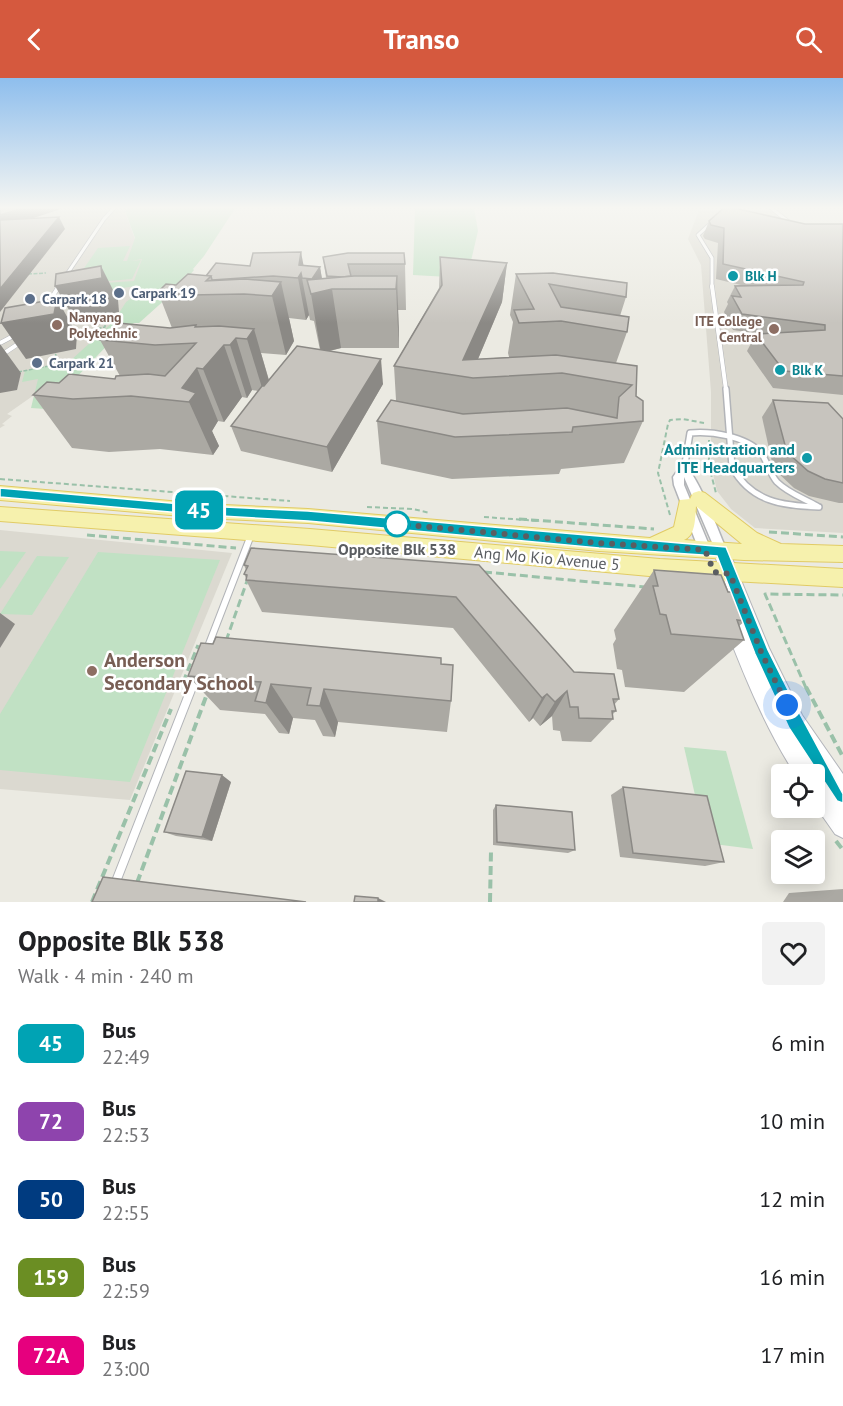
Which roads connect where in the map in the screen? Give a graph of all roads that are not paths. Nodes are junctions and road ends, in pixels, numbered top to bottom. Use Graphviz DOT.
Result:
graph roads {
  1 [pos="86,245"];
  2 [pos="704,245"];
  3 [pos="45,308"];
  4 [pos="24,329"];
  5 [pos="25,339"];
  6 [pos="0,343"];
  7 [pos="0,356"];
  8 [pos="729,437"];
  9 [pos="684,470"];
  10 [pos="0,493"];
  11 [pos="693,501"];
  12 [pos="0,514"];
  13 [pos="308,516"];
  14 [pos="252,533"];
  15 [pos="301,536"];
  16 [pos="653,546"];
  17 [pos="713,550"];
  18 [pos="783,553"];
  19 [pos="843,554"];
  20 [pos="722,573"];
  21 [pos="843,578"];
  22 [pos="205,653"];
  23 [pos="201,664"];
  24 [pos="802,764"];
  25 [pos="843,794"];
  26 [pos="825,799"];
  27 [pos="843,826"];
  28 [pos="112,891"];
  1 -- 3 [label="lane"];
  2 -- 8 [label="lane"];
  4 -- 6 [label="lane"];
  5 -- 7 [label="lane"];
  8 -- 8 [label="lane"];
  8 -- 9 [label="lane"];
  9 -- 11 [label="street"];
  10 -- 13 [label="main road, Ang Mo Kio Avenue 5"];
  11 -- 16 [label="main road"];
  11 -- 17 [label="street"];
  11 -- 18 [label="main road"];
  12 -- 14 [label="main road, Ang Mo Kio Avenue 5"];
  13 -- 15 [label="main road"];
  13 -- 16 [label="main road, Ang Mo Kio Avenue 5"];
  14 -- 15 [label="main road, Ang Mo Kio Avenue 5"];
  14 -- 22 [label="lane"];
  15 -- 20 [label="main road, Ang Mo Kio Avenue 5"];
  16 -- 17 [label="main road, Ang Mo Kio Avenue 5"];
  17 -- 18 [label="main road, Ang Mo Kio Avenue 5"];
  17 -- 20 [label="main road"];
  18 -- 19 [label="main road, Ang Mo Kio Avenue 5"];
  20 -- 21 [label="main road, Ang Mo Kio Avenue 5"];
  20 -- 24 [label="main road"];
  20 -- 25 [label="main road"];
  23 -- 28 [label="lane"];
  26 -- 27 [label="main road"];
}
